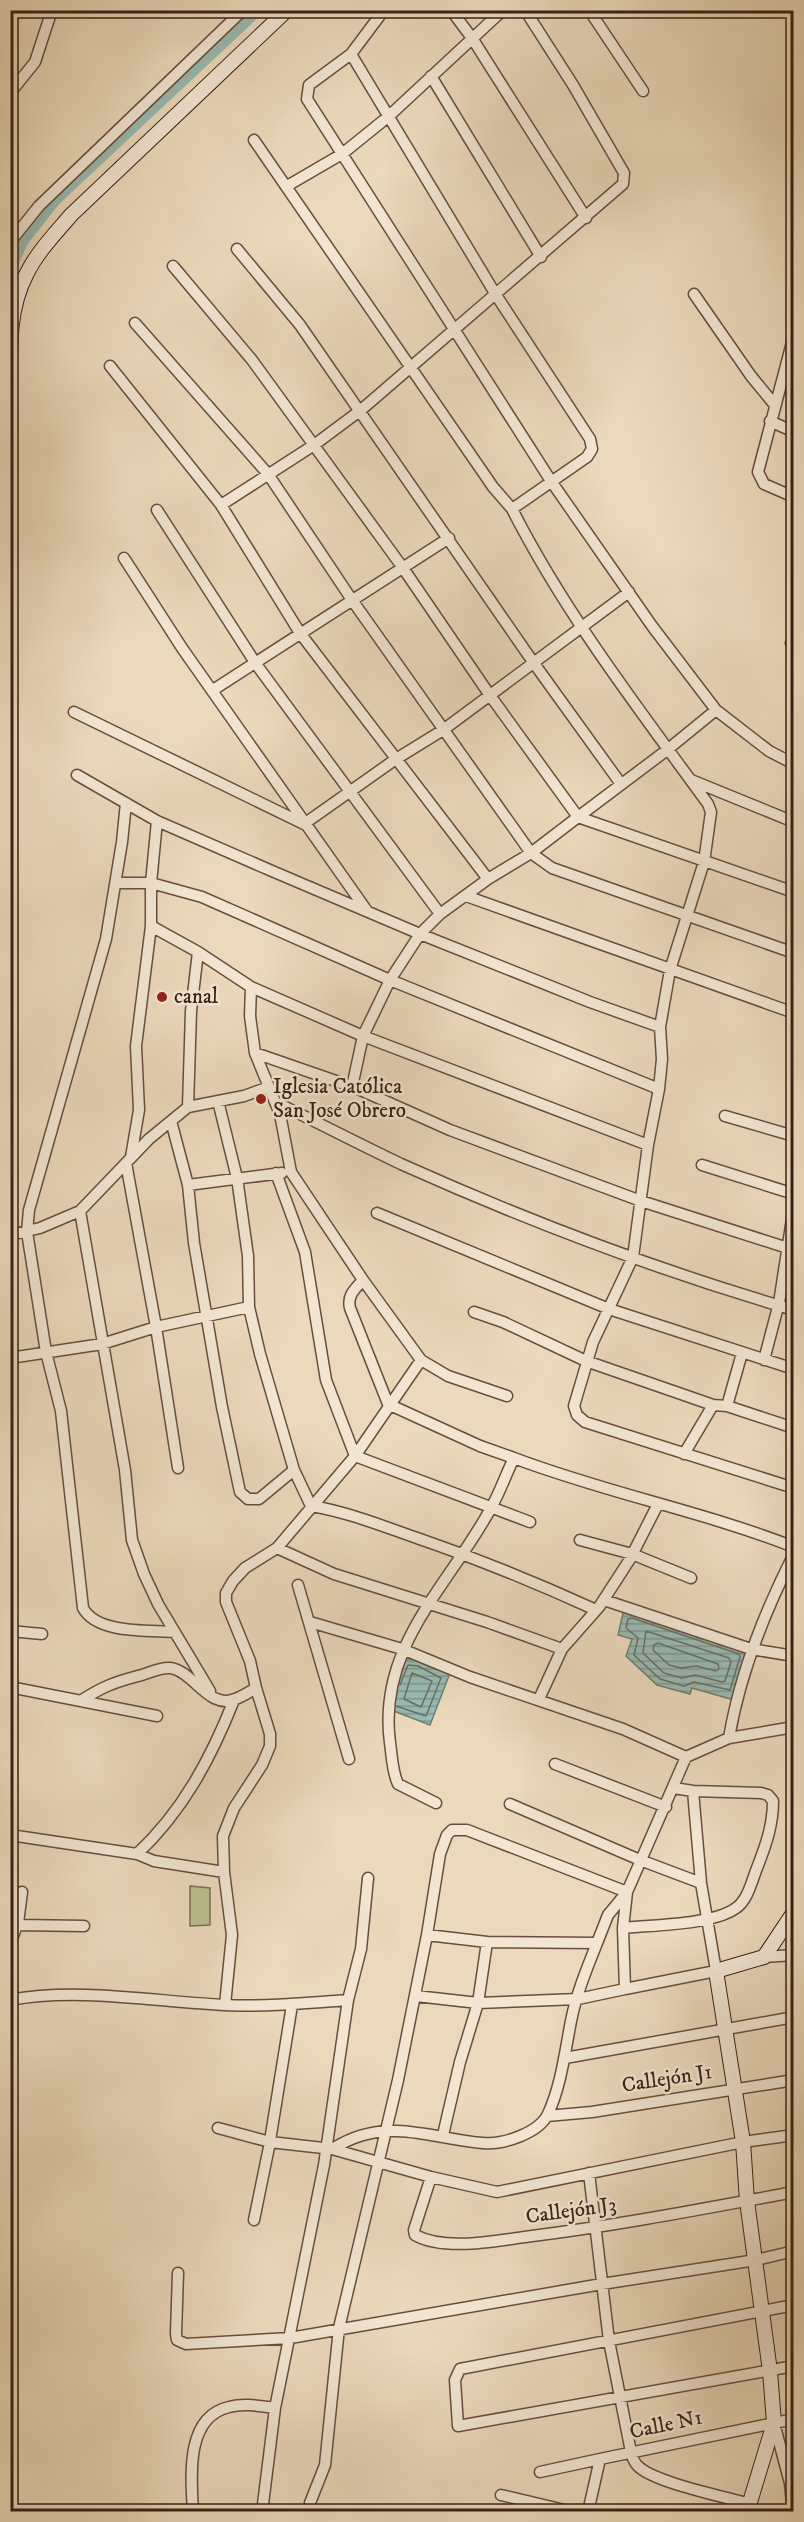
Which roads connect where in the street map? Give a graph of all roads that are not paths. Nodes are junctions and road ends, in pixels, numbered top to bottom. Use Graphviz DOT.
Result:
graph roads {
  1 [pos="52,10"];
  2 [pos="243,10"];
  3 [pos="287,10"];
  4 [pos="384,10"];
  5 [pos="451,10"];
  6 [pos="503,10"];
  7 [pos="525,10"];
  8 [pos="589,10"];
  9 [pos="472,38"];
  10 [pos="351,54"];
  11 [pos="431,76"];
  12 [pos="643,91"];
  13 [pos="10,93"];
  14 [pos="389,116"];
  15 [pos="254,140"];
  16 [pos="342,154"];
  17 [pos="287,186"];
  18 [pos="586,218"];
  19 [pos="10,242"];
  20 [pos="237,249"];
  21 [pos="541,257"];
  22 [pos="173,266"];
  23 [pos="694,294"];
  24 [pos="496,295"];
  25 [pos="135,324"];
  26 [pos="454,331"];
  27 [pos="794,335"];
  28 [pos="110,366"];
  29 [pos="412,366"];
  30 [pos="790,370"];
  31 [pos="774,404"];
  32 [pos="10,408"];
  33 [pos="361,410"];
  34 [pos="770,421"];
  35 [pos="794,432"];
  36 [pos="314,445"];
  37 [pos="268,474"];
  38 [pos="551,481"];
  39 [pos="794,497"];
  40 [pos="221,505"];
  41 [pos="512,509"];
  42 [pos="157,510"];
  43 [pos="10,526"];
  44 [pos="449,538"];
  45 [pos="124,558"];
  46 [pos="403,568"];
  47 [pos="629,592"];
  48 [pos="352,600"];
  49 [pos="10,601"];
  50 [pos="580,626"];
  51 [pos="300,633"];
  52 [pos="533,662"];
  53 [pos="256,664"];
  54 [pos="213,690"];
  55 [pos="489,694"];
  56 [pos="716,710"];
  57 [pos="74,712"];
  58 [pos="443,730"];
  59 [pos="667,750"];
  60 [pos="396,759"];
  61 [pos="794,764"];
  62 [pos="77,775"];
  63 [pos="691,780"];
  64 [pos="621,784"];
  65 [pos="350,791"];
  66 [pos="126,803"];
  67 [pos="578,817"];
  68 [pos="157,821"];
  69 [pos="794,822"];
  70 [pos="304,824"];
  71 [pos="531,853"];
  72 [pos="704,862"];
  73 [pos="488,879"];
  74 [pos="116,883"];
  75 [pos="151,883"];
  76 [pos="794,892"];
  77 [pos="466,896"];
  78 [pos="368,912"];
  79 [pos="440,914"];
  80 [pos="688,915"];
  81 [pos="151,926"];
  82 [pos="420,934"];
  83 [pos="198,952"];
  84 [pos="794,953"];
  85 [pos="670,970"];
  86 [pos="390,980"];
  87 [pos="251,987"];
  88 [pos="794,1013"];
  89 [pos="660,1027"];
  90 [pos="363,1036"];
  91 [pos="255,1053"];
  92 [pos="269,1087"];
  93 [pos="352,1087"];
  94 [pos="659,1089"];
  95 [pos="218,1101"];
  96 [pos="275,1102"];
  97 [pos="188,1107"];
  98 [pos="725,1116"];
  99 [pos="171,1121"];
  100 [pos="794,1136"];
  101 [pos="648,1145"];
  102 [pos="128,1160"];
  103 [pos="702,1165"];
  104 [pos="291,1172"];
  105 [pos="276,1173"];
  106 [pos="237,1178"];
  107 [pos="188,1185"];
  108 [pos="794,1194"];
  109 [pos="641,1201"];
  110 [pos="794,1206"];
  111 [pos="80,1212"];
  112 [pos="377,1213"];
  113 [pos="27,1232"];
  114 [pos="10,1235"];
  115 [pos="790,1249"];
  116 [pos="633,1257"];
  117 [pos="363,1280"];
  118 [pos="778,1306"];
  119 [pos="249,1307"];
  120 [pos="609,1309"];
  121 [pos="794,1310"];
  122 [pos="474,1312"];
  123 [pos="207,1314"];
  124 [pos="156,1327"];
  125 [pos="102,1344"];
  126 [pos="46,1352"];
  127 [pos="742,1353"];
  128 [pos="10,1358"];
  129 [pos="421,1360"];
  130 [pos="764,1360"];
  131 [pos="586,1361"];
  132 [pos="794,1369"];
  133 [pos="507,1396"];
  134 [pos="388,1404"];
  135 [pos="713,1405"];
  136 [pos="727,1406"];
  137 [pos="794,1428"];
  138 [pos="684,1454"];
  139 [pos="355,1456"];
  140 [pos="514,1458"];
  141 [pos="178,1468"];
  142 [pos="294,1470"];
  143 [pos="794,1488"];
  144 [pos="658,1504"];
  145 [pos="311,1506"];
  146 [pos="492,1508"];
  147 [pos="530,1522"];
  148 [pos="580,1540"];
  149 [pos="794,1547"];
  150 [pos="277,1548"];
  151 [pos="462,1554"];
  152 [pos="632,1554"];
  153 [pos="794,1554"];
  154 [pos="691,1578"];
  155 [pos="298,1585"];
  156 [pos="603,1600"];
  157 [pos="429,1603"];
  158 [pos="596,1610"];
  159 [pos="310,1622"];
  160 [pos="10,1631"];
  161 [pos="174,1632"];
  162 [pos="42,1634"];
  163 [pos="402,1649"];
  164 [pos="562,1649"];
  165 [pos="751,1649"];
  166 [pos="794,1656"];
  167 [pos="10,1687"];
  168 [pos="255,1688"];
  169 [pos="214,1699"];
  170 [pos="82,1700"];
  171 [pos="234,1700"];
  172 [pos="539,1700"];
  173 [pos="157,1716"];
  174 [pos="794,1727"];
  175 [pos="729,1738"];
  176 [pos="686,1757"];
  177 [pos="349,1759"];
  178 [pos="555,1764"];
  179 [pos="674,1788"];
  180 [pos="693,1791"];
  181 [pos="436,1803"];
  182 [pos="510,1804"];
  183 [pos="666,1808"];
  184 [pos="10,1835"];
  185 [pos="137,1854"];
  186 [pos="640,1860"];
  187 [pos="224,1872"];
  188 [pos="368,1878"];
  189 [pos="701,1883"];
  190 [pos="22,1892"];
  191 [pos="627,1892"];
  192 [pos="794,1912"];
  193 [pos="709,1919"];
  194 [pos="18,1925"];
  195 [pos="84,1926"];
  196 [pos="623,1928"];
  197 [pos="427,1935"];
  198 [pos="487,1942"];
  199 [pos="597,1943"];
  200 [pos="10,1944"];
  201 [pos="794,1955"];
  202 [pos="764,1957"];
  203 [pos="716,1971"];
  204 [pos="625,1989"];
  205 [pos="416,1996"];
  206 [pos="578,1999"];
  207 [pos="10,2000"];
  208 [pos="348,2000"];
  209 [pos="478,2003"];
  210 [pos="225,2005"];
  211 [pos="292,2005"];
  212 [pos="794,2017"];
  213 [pos="726,2031"];
  214 [pos="565,2058"];
  215 [pos="794,2080"];
  216 [pos="734,2089"];
  217 [pos="547,2116"];
  218 [pos="218,2128"];
  219 [pos="384,2132"];
  220 [pos="443,2135"];
  221 [pos="794,2135"];
  222 [pos="270,2142"];
  223 [pos="743,2142"];
  224 [pos="328,2148"];
  225 [pos="379,2163"];
  226 [pos="589,2173"];
  227 [pos="431,2177"];
  228 [pos="794,2192"];
  229 [pos="747,2201"];
  230 [pos="254,2220"];
  231 [pos="596,2228"];
  232 [pos="794,2251"];
  233 [pos="756,2260"];
  234 [pos="178,2273"];
  235 [pos="602,2284"];
  236 [pos="794,2306"];
  237 [pos="761,2312"];
  238 [pos="339,2328"];
  239 [pos="290,2338"];
  240 [pos="609,2341"];
  241 [pos="794,2366"];
  242 [pos="770,2371"];
  243 [pos="620,2398"];
  244 [pos="275,2408"];
  245 [pos="794,2419"];
  246 [pos="774,2423"];
  247 [pos="631,2452"];
  248 [pos="600,2459"];
  249 [pos="540,2472"];
  250 [pos="792,2483"];
  251 [pos="501,2494"];
  252 [pos="310,2503"];
  253 [pos="748,2508"];
  254 [pos="193,2511"];
  255 [pos="262,2511"];
  256 [pos="573,2511"];
  257 [pos="588,2511"];
  258 [pos="794,2511"];
  1 -- 13 [label="street"];
  2 -- 19 [label="street"];
  3 -- 32 [label="street"];
  4 -- 10 [label="street"];
  5 -- 9 [label="street"];
  6 -- 9 [label="street"];
  7 -- 18 [label="street"];
  8 -- 12 [label="street"];
  9 -- 11 [label="street"];
  9 -- 18 [label="street"];
  10 -- 14 [label="street"];
  10 -- 16 [label="street"];
  11 -- 14 [label="street"];
  11 -- 21 [label="street"];
  14 -- 16 [label="street"];
  14 -- 24 [label="street"];
  15 -- 17 [label="street"];
  16 -- 17 [label="street"];
  16 -- 26 [label="street"];
  17 -- 29 [label="street"];
  18 -- 21 [label="street"];
  20 -- 33 [label="street"];
  21 -- 24 [label="street"];
  22 -- 36 [label="street"];
  23 -- 31 [label="street"];
  24 -- 26 [label="street"];
  24 -- 38 [label="street"];
  25 -- 37 [label="street"];
  26 -- 29 [label="street"];
  26 -- 38 [label="street"];
  27 -- 30 [label="street"];
  28 -- 40 [label="street"];
  29 -- 33 [label="street"];
  29 -- 41 [label="street"];
  30 -- 31 [label="street"];
  31 -- 34 [label="street"];
  33 -- 36 [label="street"];
  33 -- 44 [label="street"];
  34 -- 35 [label="street"];
  34 -- 39 [label="street"];
  36 -- 37 [label="street"];
  36 -- 46 [label="street"];
  37 -- 40 [label="street"];
  37 -- 48 [label="street"];
  38 -- 41 [label="street"];
  38 -- 47 [label="street"];
  40 -- 51 [label="street"];
  41 -- 50 [label="street"];
  42 -- 53 [label="street"];
  43 -- 49 [label="street"];
  44 -- 46 [label="street"];
  44 -- 52 [label="street"];
  45 -- 54 [label="street"];
  46 -- 48 [label="street"];
  46 -- 55 [label="street"];
  47 -- 50 [label="street"];
  47 -- 56 [label="street"];
  48 -- 51 [label="street"];
  48 -- 58 [label="street"];
  50 -- 52 [label="street"];
  50 -- 59 [label="street"];
  51 -- 53 [label="street"];
  51 -- 60 [label="street"];
  52 -- 55 [label="street"];
  52 -- 64 [label="street"];
  53 -- 54 [label="street"];
  53 -- 65 [label="street"];
  54 -- 70 [label="street"];
  55 -- 58 [label="street"];
  55 -- 67 [label="street"];
  56 -- 59 [label="street"];
  56 -- 61 [label="street"];
  57 -- 70 [label="street"];
  58 -- 60 [label="street"];
  58 -- 71 [label="street"];
  59 -- 63 [label="street"];
  59 -- 64 [label="street"];
  60 -- 65 [label="street"];
  60 -- 73 [label="street"];
  62 -- 66 [label="street"];
  63 -- 69 [label="street"];
  63 -- 72 [label="street"];
  64 -- 67 [label="street"];
  65 -- 70 [label="street"];
  65 -- 79 [label="street"];
  66 -- 68 [label="street"];
  66 -- 74 [label="street"];
  67 -- 71 [label="street"];
  67 -- 72 [label="street"];
  68 -- 75 [label="street"];
  68 -- 78 [label="street"];
  70 -- 78 [label="street"];
  71 -- 73 [label="street"];
  71 -- 80 [label="street"];
  72 -- 76 [label="street"];
  72 -- 80 [label="street"];
  73 -- 77 [label="street"];
  74 -- 75 [label="street"];
  74 -- 113 [label="street"];
  75 -- 81 [label="street"];
  75 -- 86 [label="street"];
  77 -- 79 [label="street"];
  77 -- 85 [label="street"];
  78 -- 82 [label="street"];
  79 -- 82 [label="street"];
  80 -- 84 [label="street"];
  80 -- 85 [label="street"];
  81 -- 83 [label="street"];
  81 -- 102 [label="street"];
  82 -- 86 [label="street"];
  82 -- 89 [label="street"];
  83 -- 87 [label="street"];
  83 -- 97 [label="street"];
  85 -- 88 [label="street"];
  85 -- 89 [label="street"];
  86 -- 90 [label="street"];
  86 -- 94 [label="street"];
  87 -- 90 [label="street"];
  87 -- 91 [label="street"];
  89 -- 94 [label="street"];
  90 -- 93 [label="street"];
  90 -- 101 [label="street"];
  91 -- 92 [label="street"];
  91 -- 93 [label="street"];
  92 -- 95 [label="street"];
  92 -- 96 [label="street"];
  93 -- 109 [label="street"];
  94 -- 101 [label="street"];
  95 -- 97 [label="street"];
  95 -- 106 [label="street"];
  96 -- 104 [label="street"];
  96 -- 116 [label="street"];
  97 -- 99 [label="street"];
  98 -- 100 [label="street"];
  99 -- 102 [label="street"];
  99 -- 107 [label="street"];
  101 -- 109 [label="street"];
  102 -- 111 [label="street"];
  102 -- 124 [label="street"];
  103 -- 108 [label="street"];
  104 -- 105 [label="street"];
  104 -- 117 [label="street"];
  105 -- 106 [label="street"];
  105 -- 139 [label="street"];
  106 -- 107 [label="street"];
  106 -- 119 [label="street"];
  107 -- 123 [label="street"];
  109 -- 115 [label="street"];
  109 -- 116 [label="street"];
  110 -- 115 [label="street"];
  111 -- 113 [label="street"];
  111 -- 125 [label="street"];
  112 -- 120 [label="street"];
  113 -- 114 [label="street"];
  113 -- 126 [label="street"];
  115 -- 118 [label="street"];
  116 -- 118 [label="street"];
  116 -- 120 [label="street"];
  117 -- 129 [label="street"];
  117 -- 134 [label="street"];
  118 -- 121 [label="street"];
  118 -- 130 [label="street"];
  119 -- 123 [label="street"];
  119 -- 142 [label="street"];
  120 -- 127 [label="street"];
  120 -- 131 [label="street"];
  122 -- 131 [label="street"];
  123 -- 124 [label="street"];
  123 -- 142 [label="street"];
  124 -- 125 [label="street"];
  124 -- 141 [label="street"];
  125 -- 126 [label="street"];
  125 -- 161 [label="street"];
  126 -- 128 [label="street"];
  126 -- 161 [label="street"];
  127 -- 130 [label="street"];
  127 -- 136 [label="street"];
  129 -- 133 [label="street"];
  129 -- 134 [label="street"];
  130 -- 132 [label="street"];
  131 -- 135 [label="street"];
  131 -- 138 [label="street"];
  134 -- 139 [label="street"];
  134 -- 140 [label="street"];
  135 -- 136 [label="street"];
  135 -- 138 [label="street"];
  136 -- 137 [label="street"];
  138 -- 143 [label="street"];
  139 -- 145 [label="street"];
  139 -- 146 [label="street"];
  140 -- 144 [label="street"];
  140 -- 146 [label="street"];
  142 -- 145 [label="street"];
  144 -- 149 [label="street"];
  144 -- 152 [label="street"];
  145 -- 150 [label="street"];
  145 -- 151 [label="street"];
  146 -- 147 [label="street"];
  146 -- 151 [label="street"];
  148 -- 152 [label="street"];
  150 -- 157 [label="street"];
  150 -- 168 [label="street"];
  151 -- 157 [label="street"];
  151 -- 158 [label="street"];
  152 -- 154 [label="street"];
  152 -- 156 [label="street"];
  153 -- 165 [label="street"];
  155 -- 159 [label="street"];
  156 -- 158 [label="street"];
  156 -- 165 [label="street"];
  157 -- 163 [label="street"];
  157 -- 164 [label="street"];
  158 -- 164 [label="street"];
  159 -- 163 [label="street"];
  159 -- 177 [label="street"];
  160 -- 162 [label="street"];
  161 -- 169 [label="street"];
  163 -- 172 [label="street"];
  163 -- 181 [label="street"];
  164 -- 172 [label="street"];
  165 -- 166 [label="street"];
  165 -- 175 [label="street"];
  167 -- 170 [label="street"];
  168 -- 171 [label="street"];
  168 -- 187 [label="street"];
  169 -- 170 [label="street"];
  169 -- 171 [label="street"];
  170 -- 173 [label="street"];
  171 -- 185 [label="street"];
  172 -- 176 [label="street"];
  174 -- 175 [label="street"];
  175 -- 176 [label="street"];
  176 -- 179 [label="street"];
  178 -- 183 [label="street"];
  179 -- 180 [label="street"];
  179 -- 183 [label="street"];
  180 -- 189 [label="street"];
  180 -- 193 [label="street"];
  182 -- 186 [label="street"];
  183 -- 186 [label="street"];
  184 -- 185 [label="street"];
  185 -- 187 [label="street"];
  186 -- 189 [label="street"];
  186 -- 191 [label="street"];
  187 -- 210 [label="street"];
  188 -- 208 [label="street"];
  189 -- 193 [label="street"];
  190 -- 194 [label="street"];
  191 -- 196 [label="street"];
  191 -- 197 [label="street"];
  191 -- 199 [label="street"];
  192 -- 202 [label="street"];
  193 -- 196 [label="street"];
  193 -- 203 [label="street"];
  194 -- 195 [label="street"];
  194 -- 200 [label="street"];
  196 -- 204 [label="street"];
  197 -- 198 [label="street"];
  197 -- 205 [label="street"];
  198 -- 199 [label="street"];
  198 -- 209 [label="street"];
  199 -- 206 [label="street"];
  201 -- 202 [label="street"];
  202 -- 203 [label="street"];
  203 -- 204 [label="street"];
  203 -- 213 [label="street"];
  204 -- 206 [label="street"];
  205 -- 209 [label="street"];
  205 -- 219 [label="street"];
  206 -- 209 [label="street"];
  206 -- 214 [label="street"];
  207 -- 210 [label="street"];
  208 -- 211 [label="street"];
  208 -- 224 [label="street"];
  209 -- 220 [label="street"];
  210 -- 211 [label="street"];
  211 -- 222 [label="street"];
  212 -- 213 [label="street"];
  213 -- 214 [label="street"];
  213 -- 216 [label="street"];
  214 -- 217 [label="street"];
  215 -- 216 [label="street, Callejón J1"];
  216 -- 217 [label="street, Callejón J1"];
  216 -- 223 [label="street"];
  217 -- 220 [label="street"];
  218 -- 222 [label="street"];
  219 -- 220 [label="street"];
  219 -- 224 [label="street"];
  219 -- 225 [label="street"];
  221 -- 223 [label="street"];
  222 -- 224 [label="street"];
  222 -- 230 [label="street"];
  223 -- 226 [label="street"];
  223 -- 229 [label="street"];
  224 -- 225 [label="street"];
  224 -- 239 [label="street"];
  225 -- 227 [label="street"];
  225 -- 238 [label="street"];
  226 -- 227 [label="street"];
  226 -- 231 [label="street"];
  227 -- 231 [label="street, Callejón J3"];
  228 -- 229 [label="street, Callejón J3"];
  229 -- 231 [label="street, Callejón J3"];
  229 -- 233 [label="street"];
  231 -- 235 [label="street"];
  232 -- 233 [label="street"];
  233 -- 235 [label="street"];
  233 -- 237 [label="street"];
  234 -- 239 [label="street"];
  235 -- 238 [label="street"];
  235 -- 240 [label="street"];
  236 -- 237 [label="street"];
  237 -- 240 [label="street"];
  237 -- 242 [label="street"];
  238 -- 239 [label="street"];
  238 -- 252 [label="street"];
  239 -- 244 [label="street"];
  240 -- 243 [label="street"];
  240 -- 243 [label="street"];
  241 -- 242 [label="street"];
  242 -- 243 [label="street"];
  242 -- 246 [label="street"];
  243 -- 247 [label="street"];
  244 -- 254 [label="street"];
  244 -- 255 [label="street"];
  245 -- 246 [label="street, Calle N1"];
  246 -- 247 [label="street, Calle N1"];
  246 -- 250 [label="street"];
  246 -- 253 [label="street"];
  247 -- 248 [label="street, Calle N1"];
  247 -- 253 [label="street"];
  248 -- 249 [label="street, Calle N1"];
  248 -- 257 [label="street"];
  250 -- 258 [label="street"];
  251 -- 256 [label="street"];
}
